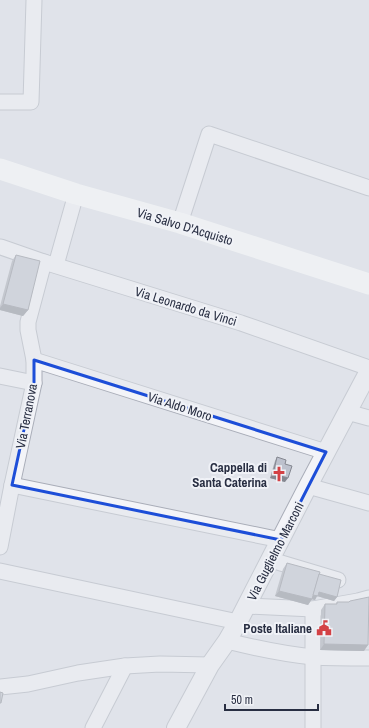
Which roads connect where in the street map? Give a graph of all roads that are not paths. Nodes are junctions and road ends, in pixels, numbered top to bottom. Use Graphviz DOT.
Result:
graph roads {
  1 [pos="34,0"];
  2 [pos="0,102"];
  3 [pos="0,169"];
  4 [pos="369,188"];
  5 [pos="76,194"];
  6 [pos="180,223"];
  7 [pos="1,247"];
  8 [pos="50,264"];
  9 [pos="369,284"];
  10 [pos="34,360"];
  11 [pos="369,368"];
  12 [pos="369,371"];
  13 [pos="0,376"];
  14 [pos="34,383"];
  15 [pos="347,412"];
  16 [pos="369,418"];
  17 [pos="326,452"];
  18 [pos="12,485"];
  19 [pos="308,486"];
  20 [pos="369,503"];
  21 [pos="281,540"];
  22 [pos="0,547"];
  23 [pos="271,560"];
  24 [pos="0,571"];
  25 [pos="338,580"];
  26 [pos="369,598"];
  27 [pos="246,606"];
  28 [pos="314,608"];
  29 [pos="238,622"];
  30 [pos="228,641"];
  31 [pos="314,657"];
  32 [pos="369,658"];
  33 [pos="210,665"];
  34 [pos="125,666"];
  35 [pos="0,688"];
  36 [pos="94,728"];
  37 [pos="176,728"];
  38 [pos="313,728"];
  1 -- 2 [label="street"];
  3 -- 5 [label="main road, Via Salvo D'Acquisto"];
  4 -- 6 [label="street"];
  5 -- 6 [label="main road, Via Salvo D'Acquisto"];
  5 -- 8 [label="street, Via Terranova"];
  6 -- 9 [label="main road, Via Salvo D'Acquisto"];
  7 -- 8 [label="street, Via Leonardo da Vinci"];
  8 -- 10 [label="street, Via Terranova"];
  8 -- 11 [label="street, Via Leonardo da Vinci"];
  10 -- 14 [label="street, Via Terranova"];
  10 -- 17 [label="street, Via Aldo Moro"];
  12 -- 15 [label="street, Via Guglielmo Marconi"];
  13 -- 14 [label="street"];
  14 -- 18 [label="street, Via Terranova"];
  15 -- 16 [label="street"];
  15 -- 17 [label="street, Via Guglielmo Marconi"];
  17 -- 19 [label="street, Via Guglielmo Marconi"];
  18 -- 21 [label="street"];
  18 -- 22 [label="street, Via Terranova"];
  19 -- 20 [label="street"];
  19 -- 21 [label="street, Via Guglielmo Marconi"];
  21 -- 23 [label="street, Via Guglielmo Marconi"];
  23 -- 25 [label="street"];
  23 -- 27 [label="street, Via Guglielmo Marconi"];
  24 -- 29 [label="street"];
  26 -- 28 [label="street"];
  27 -- 28 [label="street"];
  27 -- 29 [label="street, Via Guglielmo Marconi"];
  28 -- 31 [label="street"];
  29 -- 30 [label="street, Via Guglielmo Marconi"];
  30 -- 31 [label="street"];
  30 -- 33 [label="street, Via Guglielmo Marconi"];
  31 -- 32 [label="street"];
  31 -- 38 [label="street"];
  33 -- 34 [label="street"];
  33 -- 37 [label="street, Via Guglielmo Marconi"];
  34 -- 35 [label="street"];
  34 -- 36 [label="street"];
}
